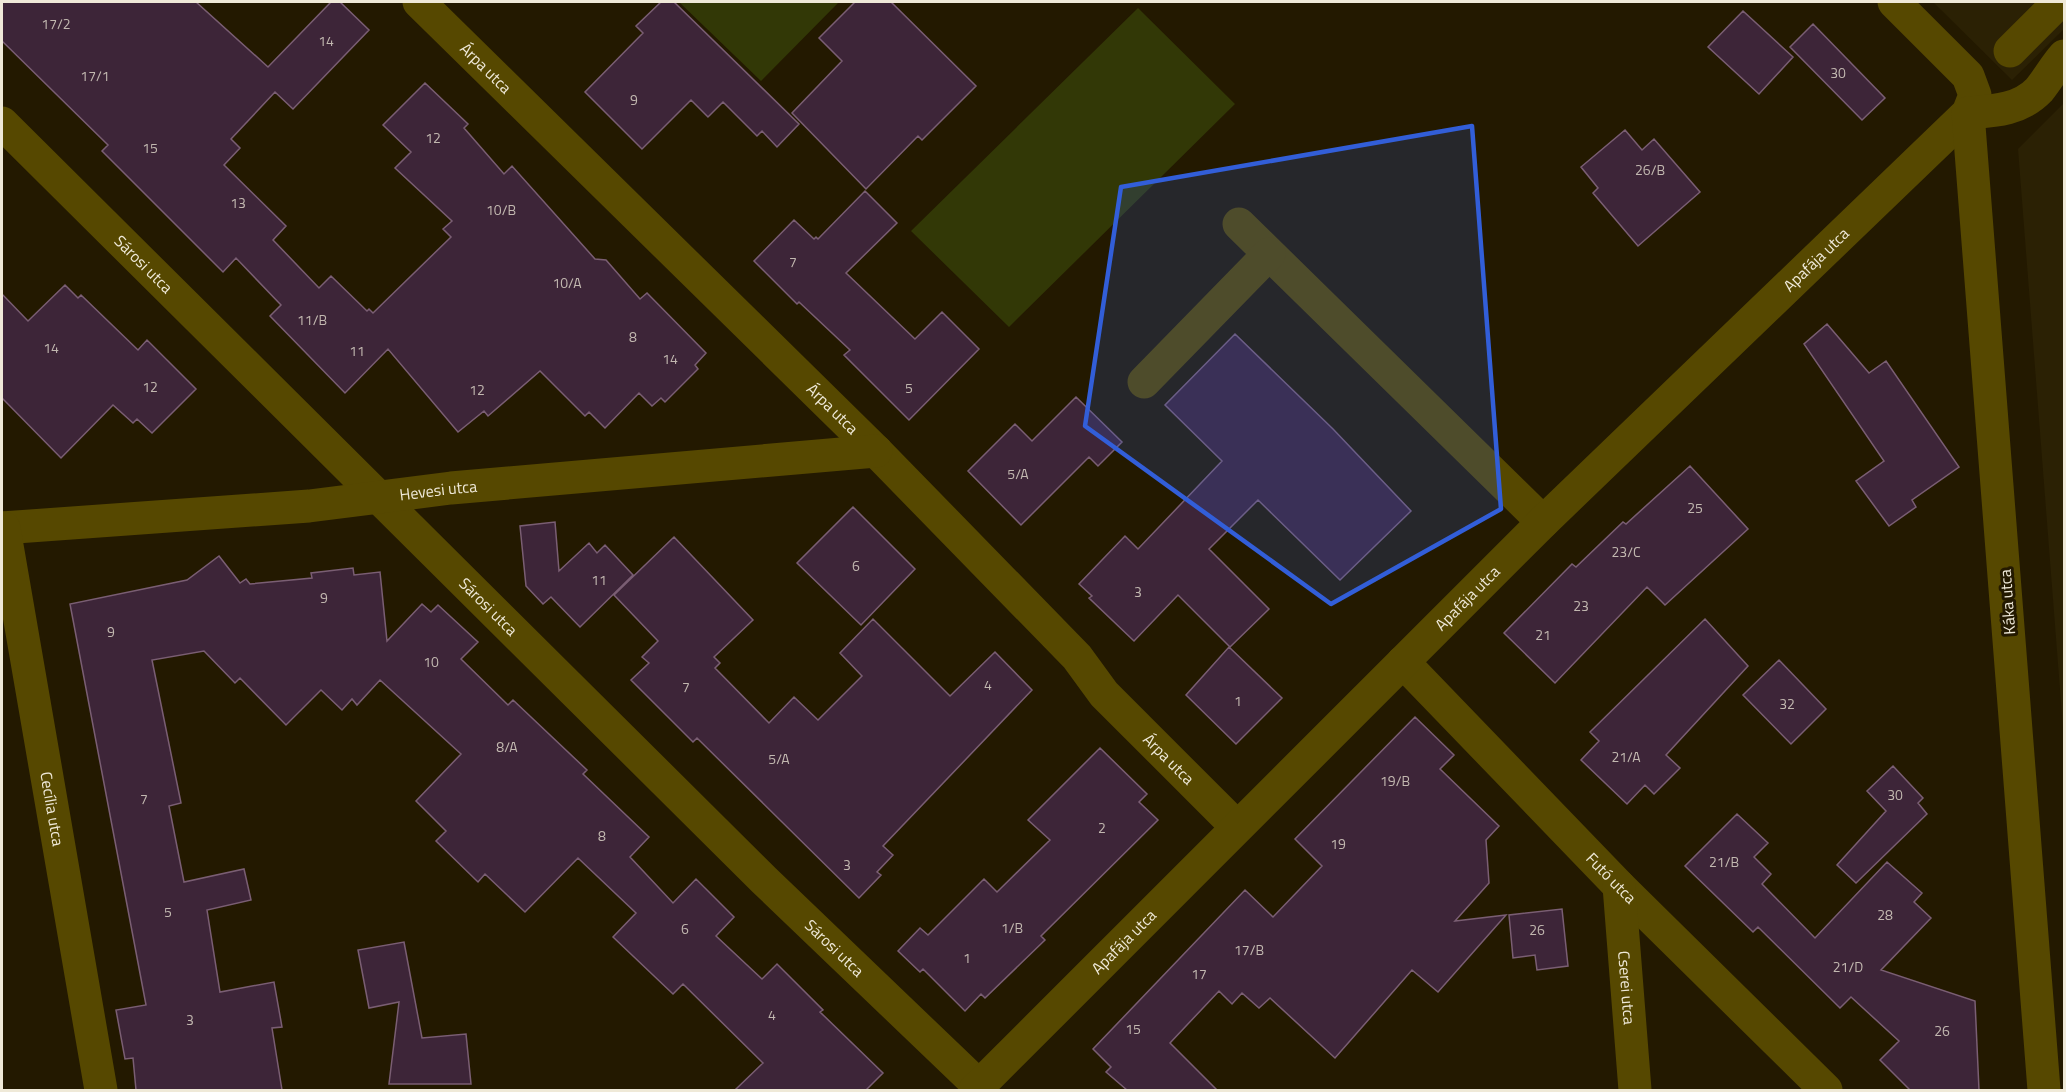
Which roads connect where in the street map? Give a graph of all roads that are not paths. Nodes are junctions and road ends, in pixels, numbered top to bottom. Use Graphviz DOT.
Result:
graph roads {
  1 [pos="419,2"];
  2 [pos="1894,2"];
  3 [pos="2059,2"];
  4 [pos="2010,51"];
  5 [pos="2064,56"];
  6 [pos="1968,113"];
  7 [pos="2,123"];
  8 [pos="1239,224"];
  9 [pos="1269,254"];
  10 [pos="1144,382"];
  11 [pos="876,451"];
  12 [pos="378,496"];
  13 [pos="1544,522"];
  14 [pos="3,528"];
  15 [pos="1402,662"];
  16 [pos="1237,827"];
  17 [pos="1619,886"];
  18 [pos="977,1088"];
  19 [pos="101,1090"];
  20 [pos="1635,1090"];
  21 [pos="1826,1090"];
  22 [pos="2044,1090"];
  1 -- 11 [label="street, Árpa utca"];
  2 -- 6 [label="street"];
  3 -- 4 [label="street"];
  5 -- 6 [label="street"];
  6 -- 13 [label="street, Apafája utca"];
  6 -- 22 [label="street, Káka utca"];
  7 -- 12 [label="street, Sárosi utca"];
  8 -- 9 [label="street"];
  9 -- 10 [label="street"];
  9 -- 13 [label="street"];
  11 -- 12 [label="street, Hevesi utca"];
  11 -- 16 [label="street, Árpa utca"];
  12 -- 14 [label="street, Hevesi utca"];
  12 -- 18 [label="street, Sárosi utca"];
  13 -- 15 [label="street, Apafája utca"];
  14 -- 19 [label="street, Cecília utca"];
  15 -- 16 [label="street, Apafája utca"];
  15 -- 17 [label="street, Futó utca"];
  16 -- 18 [label="street, Apafája utca"];
  17 -- 20 [label="street, Cserei utca"];
  17 -- 21 [label="street, Futó utca"];
}
